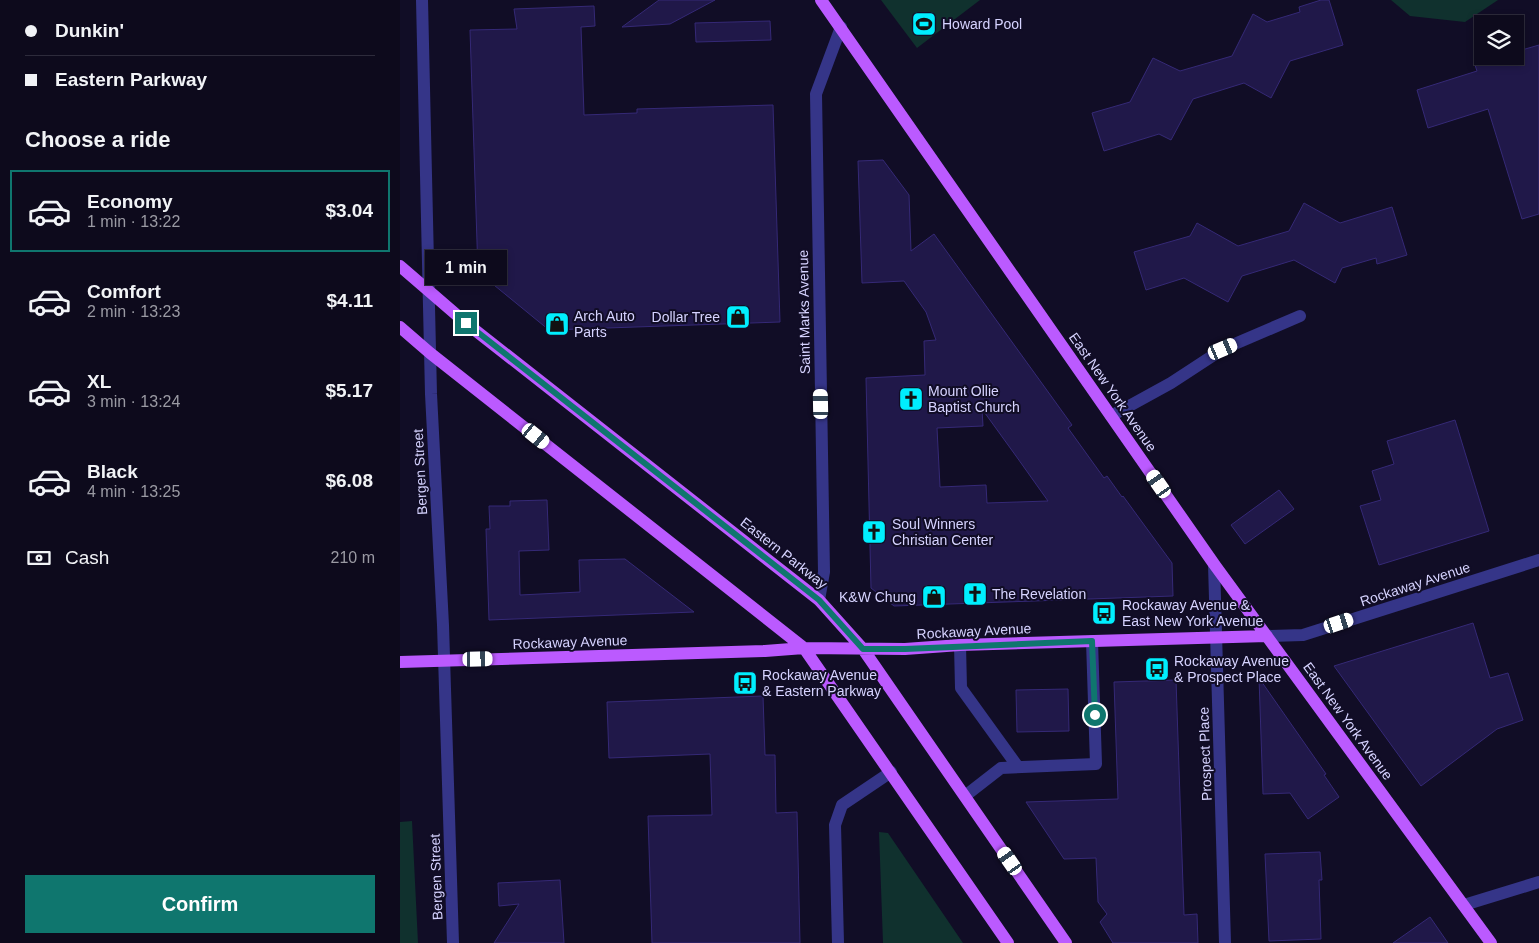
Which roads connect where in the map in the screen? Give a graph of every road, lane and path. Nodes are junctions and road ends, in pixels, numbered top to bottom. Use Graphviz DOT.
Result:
graph roads {
  1 [pos="422,0"];
  2 [pos="822,0"];
  3 [pos="842,28"];
  4 [pos="400,266"];
  5 [pos="428,292"];
  6 [pos="1300,316"];
  7 [pos="400,327"];
  8 [pos="430,353"];
  9 [pos="1111,416"];
  10 [pos="1539,560"];
  11 [pos="1214,564"];
  12 [pos="819,600"];
  13 [pos="1267,636"];
  14 [pos="1216,637"];
  15 [pos="1092,641"];
  16 [pos="960,646"];
  17 [pos="804,648"];
  18 [pos="863,649"];
  19 [pos="444,661"];
  20 [pos="400,662"];
  21 [pos="1018,767"];
  22 [pos="891,772"];
  23 [pos="964,796"];
  24 [pos="1539,882"];
  25 [pos="1464,905"];
  26 [pos="453,943"];
  27 [pos="838,943"];
  28 [pos="1008,943"];
  29 [pos="1066,943"];
  30 [pos="1225,943"];
  31 [pos="1491,943"];
  1 -- 5 [label="street, Bergen Street"];
  2 -- 3 [label="main road, East New York Avenue"];
  3 -- 9 [label="main road, East New York Avenue"];
  3 -- 12 [label="street, Saint Marks Avenue"];
  4 -- 5 [label="main road, Eastern Parkway"];
  5 -- 8 [label="street, Bergen Street"];
  5 -- 12 [label="main road, Eastern Parkway"];
  6 -- 9 [label="street"];
  7 -- 8 [label="main road"];
  8 -- 17 [label="main road"];
  8 -- 19 [label="street, Bergen Street"];
  9 -- 11 [label="main road, East New York Avenue"];
  10 -- 13 [label="street, Rockaway Avenue"];
  11 -- 13 [label="main road, East New York Avenue"];
  11 -- 14 [label="street, Prospect Place"];
  12 -- 18 [label="main road, Eastern Parkway"];
  13 -- 14 [label="main road, Rockaway Avenue"];
  13 -- 25 [label="main road, East New York Avenue"];
  14 -- 15 [label="main road, Rockaway Avenue"];
  14 -- 30 [label="street, Prospect Place"];
  15 -- 16 [label="main road, Rockaway Avenue"];
  15 -- 21 [label="street"];
  16 -- 18 [label="main road, Rockaway Avenue"];
  16 -- 21 [label="street"];
  17 -- 18 [label="main road, Rockaway Avenue"];
  17 -- 19 [label="main road, Rockaway Avenue"];
  17 -- 22 [label="main road"];
  18 -- 23 [label="main road, Eastern Parkway"];
  19 -- 20 [label="main road, Rockaway Avenue"];
  19 -- 26 [label="street, Bergen Street"];
  21 -- 23 [label="street"];
  22 -- 27 [label="street"];
  22 -- 28 [label="main road"];
  23 -- 29 [label="main road, Eastern Parkway"];
  24 -- 25 [label="street"];
  25 -- 31 [label="main road, East New York Avenue"];
}
